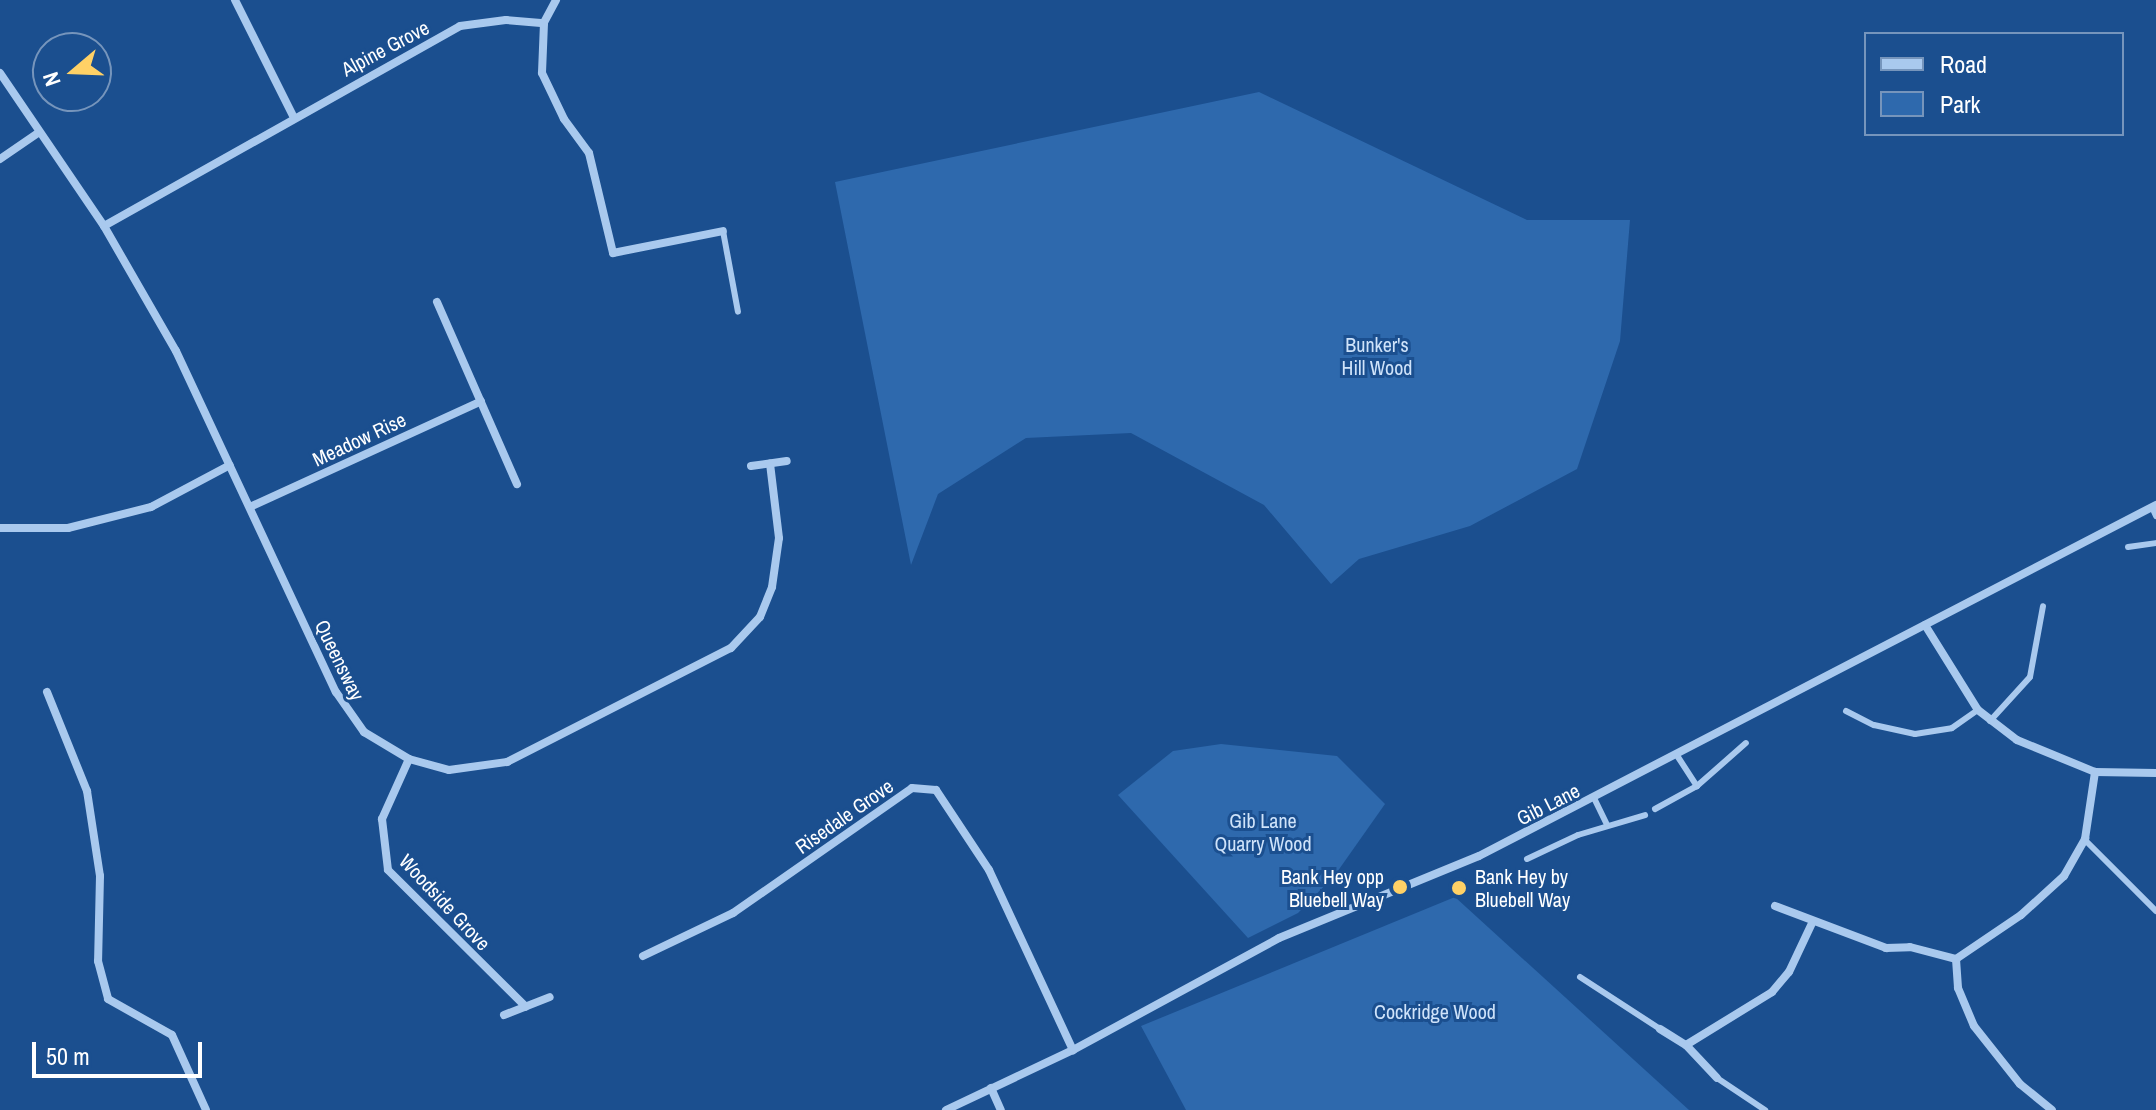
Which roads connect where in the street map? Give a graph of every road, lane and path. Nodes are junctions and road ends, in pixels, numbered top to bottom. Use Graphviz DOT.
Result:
graph roads {
  1 [pos="235,0"];
  2 [pos="556,0"];
  3 [pos="544,23"];
  4 [pos="0,73"];
  5 [pos="293,116"];
  6 [pos="38,133"];
  7 [pos="0,159"];
  8 [pos="104,226"];
  9 [pos="723,231"];
  10 [pos="437,302"];
  11 [pos="738,312"];
  12 [pos="481,401"];
  13 [pos="787,461"];
  14 [pos="770,464"];
  15 [pos="230,465"];
  16 [pos="751,466"];
  17 [pos="517,484"];
  18 [pos="250,507"];
  19 [pos="2155,510"];
  20 [pos="0,528"];
  21 [pos="2156,543"];
  22 [pos="2128,547"];
  23 [pos="2043,606"];
  24 [pos="1925,625"];
  25 [pos="47,692"];
  26 [pos="1978,710"];
  27 [pos="1846,711"];
  28 [pos="1990,721"];
  29 [pos="1746,743"];
  30 [pos="1678,757"];
  31 [pos="409,759"];
  32 [pos="2095,772"];
  33 [pos="2156,773"];
  34 [pos="1697,786"];
  35 [pos="1594,798"];
  36 [pos="1655,809"];
  37 [pos="1645,815"];
  38 [pos="1607,825"];
  39 [pos="2084,839"];
  40 [pos="1527,859"];
  41 [pos="1775,906"];
  42 [pos="2156,911"];
  43 [pos="1813,921"];
  44 [pos="643,956"];
  45 [pos="1956,959"];
  46 [pos="1580,977"];
  47 [pos="550,997"];
  48 [pos="526,1007"];
  49 [pos="504,1015"];
  50 [pos="1660,1029"];
  51 [pos="1686,1045"];
  52 [pos="1073,1050"];
  53 [pos="1717,1078"];
  54 [pos="991,1088"];
  55 [pos="206,1110"];
  56 [pos="946,1110"];
  57 [pos="1001,1110"];
  58 [pos="1765,1110"];
  59 [pos="2052,1110"];
  1 -- 5 [label="street"];
  2 -- 3 [label="street"];
  3 -- 5 [label="street, Alpine Grove"];
  3 -- 9 [label="street"];
  4 -- 6 [label="street, Queensway"];
  5 -- 8 [label="street, Alpine Grove"];
  6 -- 7 [label="street"];
  6 -- 8 [label="street, Queensway"];
  8 -- 15 [label="street, Queensway"];
  9 -- 11 [label="lane"];
  10 -- 12 [label="street"];
  12 -- 17 [label="street"];
  12 -- 18 [label="street, Meadow Rise"];
  13 -- 14 [label="street"];
  14 -- 16 [label="street"];
  14 -- 31 [label="street, Queensway"];
  15 -- 18 [label="street, Queensway"];
  15 -- 20 [label="street"];
  18 -- 31 [label="street, Queensway"];
  19 -- 24 [label="street, Gib Lane"];
  21 -- 22 [label="lane"];
  23 -- 28 [label="lane"];
  24 -- 26 [label="street"];
  24 -- 30 [label="street, Gib Lane"];
  25 -- 55 [label="street"];
  26 -- 27 [label="lane"];
  26 -- 28 [label="street"];
  28 -- 32 [label="street"];
  29 -- 34 [label="lane"];
  30 -- 34 [label="lane"];
  30 -- 35 [label="street, Gib Lane"];
  31 -- 48 [label="street, Woodside Grove"];
  32 -- 33 [label="street"];
  32 -- 39 [label="street"];
  34 -- 36 [label="lane"];
  35 -- 38 [label="lane"];
  35 -- 52 [label="street, Gib Lane"];
  37 -- 38 [label="lane"];
  38 -- 40 [label="lane"];
  39 -- 42 [label="lane"];
  39 -- 45 [label="street"];
  41 -- 43 [label="street"];
  43 -- 45 [label="street"];
  43 -- 51 [label="street"];
  44 -- 52 [label="street, Risedale Grove"];
  45 -- 59 [label="street"];
  46 -- 50 [label="lane"];
  47 -- 48 [label="street"];
  48 -- 49 [label="street"];
  50 -- 51 [label="street"];
  51 -- 53 [label="street"];
  52 -- 54 [label="street, Gib Lane"];
  53 -- 58 [label="lane"];
  54 -- 56 [label="street, Gib Lane"];
  54 -- 57 [label="street"];
}
